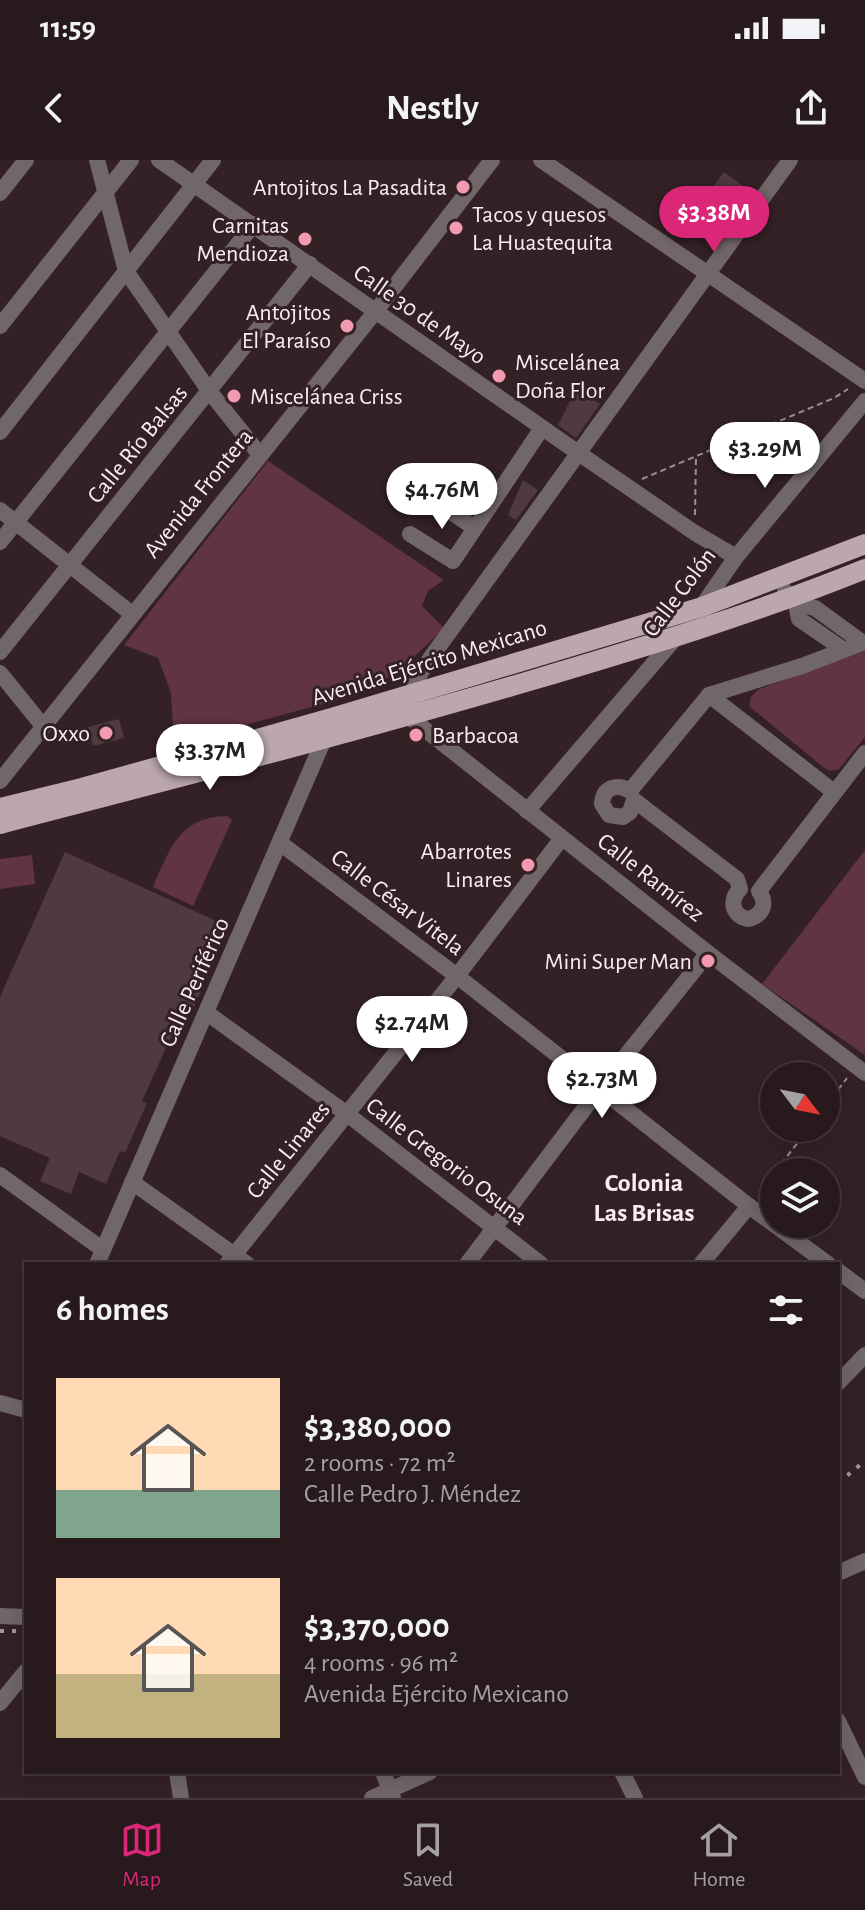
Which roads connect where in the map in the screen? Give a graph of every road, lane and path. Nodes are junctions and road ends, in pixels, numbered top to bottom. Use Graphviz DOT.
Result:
graph roads {
  1 [pos="26,160"];
  2 [pos="97,160"];
  3 [pos="131,160"];
  4 [pos="159,160"];
  5 [pos="213,160"];
  6 [pos="492,160"];
  7 [pos="541,160"];
  8 [pos="790,160"];
  9 [pos="194,184"];
  10 [pos="105,191"];
  11 [pos="0,193"];
  12 [pos="254,224"];
  13 [pos="310,264"];
  14 [pos="126,271"];
  15 [pos="707,274"];
  16 [pos="375,312"];
  17 [pos="0,326"];
  18 [pos="167,331"];
  19 [pos="864,380"];
  20 [pos="210,392"];
  21 [pos="865,401"];
  22 [pos="542,428"];
  23 [pos="0,432"];
  24 [pos="577,452"];
  25 [pos="260,455"];
  26 [pos="696,456"];
  27 [pos="456,472"];
  28 [pos="625,486"];
  29 [pos="495,498"];
  30 [pos="433,500"];
  31 [pos="0,510"];
  32 [pos="16,523"];
  33 [pos="475,528"];
  34 [pos="695,533"];
  35 [pos="410,534"];
  36 [pos="0,542"];
  37 [pos="865,544"];
  38 [pos="736,557"];
  39 [pos="70,564"];
  40 [pos="865,569"];
  41 [pos="776,580"];
  42 [pos="794,601"];
  43 [pos="702,607"];
  44 [pos="132,614"];
  45 [pos="676,638"];
  46 [pos="864,642"];
  47 [pos="844,650"];
  48 [pos="0,652"];
  49 [pos="0,673"];
  50 [pos="408,695"];
  51 [pos="709,695"];
  52 [pos="408,716"];
  53 [pos="332,718"];
  54 [pos="43,726"];
  55 [pos="326,739"];
  56 [pos="865,753"];
  57 [pos="0,781"];
  58 [pos="834,792"];
  59 [pos="0,808"];
  60 [pos="527,811"];
  61 [pos="0,824"];
  62 [pos="562,838"];
  63 [pos="280,843"];
  64 [pos="708,953"];
  65 [pos="457,976"];
  66 [pos="207,1013"];
  67 [pos="861,1070"];
  68 [pos="600,1088"];
  69 [pos="840,1092"];
  70 [pos="347,1114"];
  71 [pos="798,1142"];
  72 [pos="785,1158"];
  73 [pos="0,1175"];
  74 [pos="132,1182"];
  75 [pos="760,1191"];
  76 [pos="749,1206"];
  77 [pos="495,1228"];
  78 [pos="100,1257"];
  79 [pos="236,1261"];
  80 [pos="469,1262"];
  81 [pos="538,1262"];
  82 [pos="703,1262"];
  83 [pos="825,1262"];
  84 [pos="840,1272"];
  85 [pos="865,1291"];
  86 [pos="865,1355"];
  87 [pos="840,1381"];
  88 [pos="0,1403"];
  89 [pos="24,1409"];
  90 [pos="862,1559"];
  91 [pos="840,1572"];
  92 [pos="0,1616"];
  93 [pos="24,1617"];
  94 [pos="24,1673"];
  95 [pos="0,1703"];
  96 [pos="840,1725"];
  97 [pos="177,1774"];
  98 [pos="384,1774"];
  99 [pos="426,1774"];
  100 [pos="623,1774"];
  101 [pos="865,1777"];
  102 [pos="391,1794"];
  103 [pos="181,1798"];
  104 [pos="372,1798"];
  105 [pos="635,1798"];
  1 -- 11 [label="street"];
  2 -- 10 [label="street"];
  3 -- 10 [label="street"];
  4 -- 9 [label="street, Calle 30 de Mayo"];
  5 -- 9 [label="street"];
  6 -- 16 [label="street, Avenida Frontera"];
  7 -- 15 [label="street"];
  8 -- 15 [label="street"];
  9 -- 12 [label="street, Calle 30 de Mayo"];
  9 -- 14 [label="street"];
  10 -- 14 [label="street"];
  10 -- 17 [label="street"];
  12 -- 13 [label="street, Calle 30 de Mayo"];
  12 -- 18 [label="street"];
  13 -- 16 [label="street, Calle 30 de Mayo"];
  13 -- 20 [label="street, Calle Río Balsas"];
  14 -- 18 [label="street"];
  14 -- 23 [label="street"];
  15 -- 19 [label="street"];
  15 -- 24 [label="street"];
  16 -- 22 [label="street, Calle 30 de Mayo"];
  16 -- 25 [label="street, Avenida Frontera"];
  18 -- 20 [label="street"];
  18 -- 32 [label="street"];
  19 -- 26 [label="path"];
  20 -- 25 [label="street"];
  20 -- 39 [label="street, Calle Río Balsas"];
  21 -- 38 [label="street, Calle Colón"];
  22 -- 24 [label="street, Calle 30 de Mayo"];
  22 -- 29 [label="street"];
  24 -- 28 [label="street, Calle 30 de Mayo"];
  24 -- 50 [label="street"];
  25 -- 44 [label="street, Avenida Frontera"];
  26 -- 28 [label="path"];
  26 -- 34 [label="path"];
  27 -- 29 [label="street"];
  28 -- 34 [label="street, Calle 30 de Mayo"];
  29 -- 33 [label="street"];
  30 -- 33 [label="street"];
  31 -- 32 [label="street"];
  32 -- 36 [label="street"];
  32 -- 39 [label="street"];
  33 -- 35 [label="street"];
  34 -- 38 [label="street, Calle 30 de Mayo"];
  37 -- 41 [label="main road, Avenida Ejército Mexicano"];
  38 -- 43 [label="street, Calle Colón"];
  39 -- 44 [label="street"];
  39 -- 48 [label="street, Calle Río Balsas"];
  40 -- 42 [label="main road, Avenida Ejército Mexicano"];
  41 -- 42 [label="street"];
  41 -- 43 [label="main road, Avenida Ejército Mexicano"];
  42 -- 45 [label="main road, Avenida Ejército Mexicano"];
  42 -- 46 [label="street"];
  42 -- 47 [label="street"];
  43 -- 45 [label="street, Calle Colón"];
  43 -- 50 [label="main road, Avenida Ejército Mexicano"];
  44 -- 54 [label="street, Avenida Frontera"];
  45 -- 52 [label="main road, Avenida Ejército Mexicano"];
  45 -- 60 [label="street, Calle Colón"];
  46 -- 47 [label="street"];
  47 -- 51 [label="street"];
  49 -- 54 [label="street"];
  50 -- 52 [label="street"];
  50 -- 53 [label="main road, Avenida Ejército Mexicano"];
  51 -- 58 [label="street"];
  51 -- 58 [label="street"];
  52 -- 55 [label="main road, Avenida Ejército Mexicano"];
  52 -- 60 [label="street, Calle Ramírez"];
  53 -- 55 [label="street, Calle Periférico"];
  53 -- 59 [label="main road, Avenida Ejército Mexicano"];
  54 -- 57 [label="street, Avenida Frontera"];
  55 -- 61 [label="main road, Avenida Ejército Mexicano"];
  55 -- 63 [label="street, Calle Periférico"];
  56 -- 58 [label="street"];
  60 -- 62 [label="street, Calle Ramírez"];
  62 -- 64 [label="street, Calle Ramírez"];
  62 -- 65 [label="street, Calle Linares"];
  63 -- 65 [label="street, Calle César Vitela"];
  63 -- 66 [label="street, Calle Periférico"];
  64 -- 67 [label="street, Calle Ramírez"];
  64 -- 68 [label="street"];
  65 -- 68 [label="street, Calle César Vitela"];
  65 -- 70 [label="street, Calle Linares"];
  66 -- 70 [label="street, Calle Gregorio Osuna"];
  66 -- 74 [label="street, Calle Periférico"];
  67 -- 69 [label="path"];
  68 -- 76 [label="street, Calle César Vitela"];
  68 -- 77 [label="street"];
  70 -- 77 [label="street, Calle Gregorio Osuna"];
  70 -- 79 [label="street, Calle Linares"];
  71 -- 72 [label="path"];
  73 -- 78 [label="street"];
  74 -- 78 [label="street, Calle Periférico"];
  74 -- 79 [label="street"];
  75 -- 76 [label="path"];
  76 -- 82 [label="street"];
  76 -- 83 [label="street, Calle César Vitela"];
  77 -- 80 [label="street"];
  77 -- 81 [label="street, Calle Gregorio Osuna"];
  84 -- 85 [label="street"];
  86 -- 87 [label="street"];
  88 -- 89 [label="street"];
  90 -- 91 [label="street"];
  92 -- 93 [label="street"];
  94 -- 95 [label="street"];
  96 -- 101 [label="street"];
  97 -- 103 [label="street"];
  98 -- 102 [label="street"];
  99 -- 102 [label="street"];
  100 -- 105 [label="street"];
  102 -- 104 [label="street"];
}
